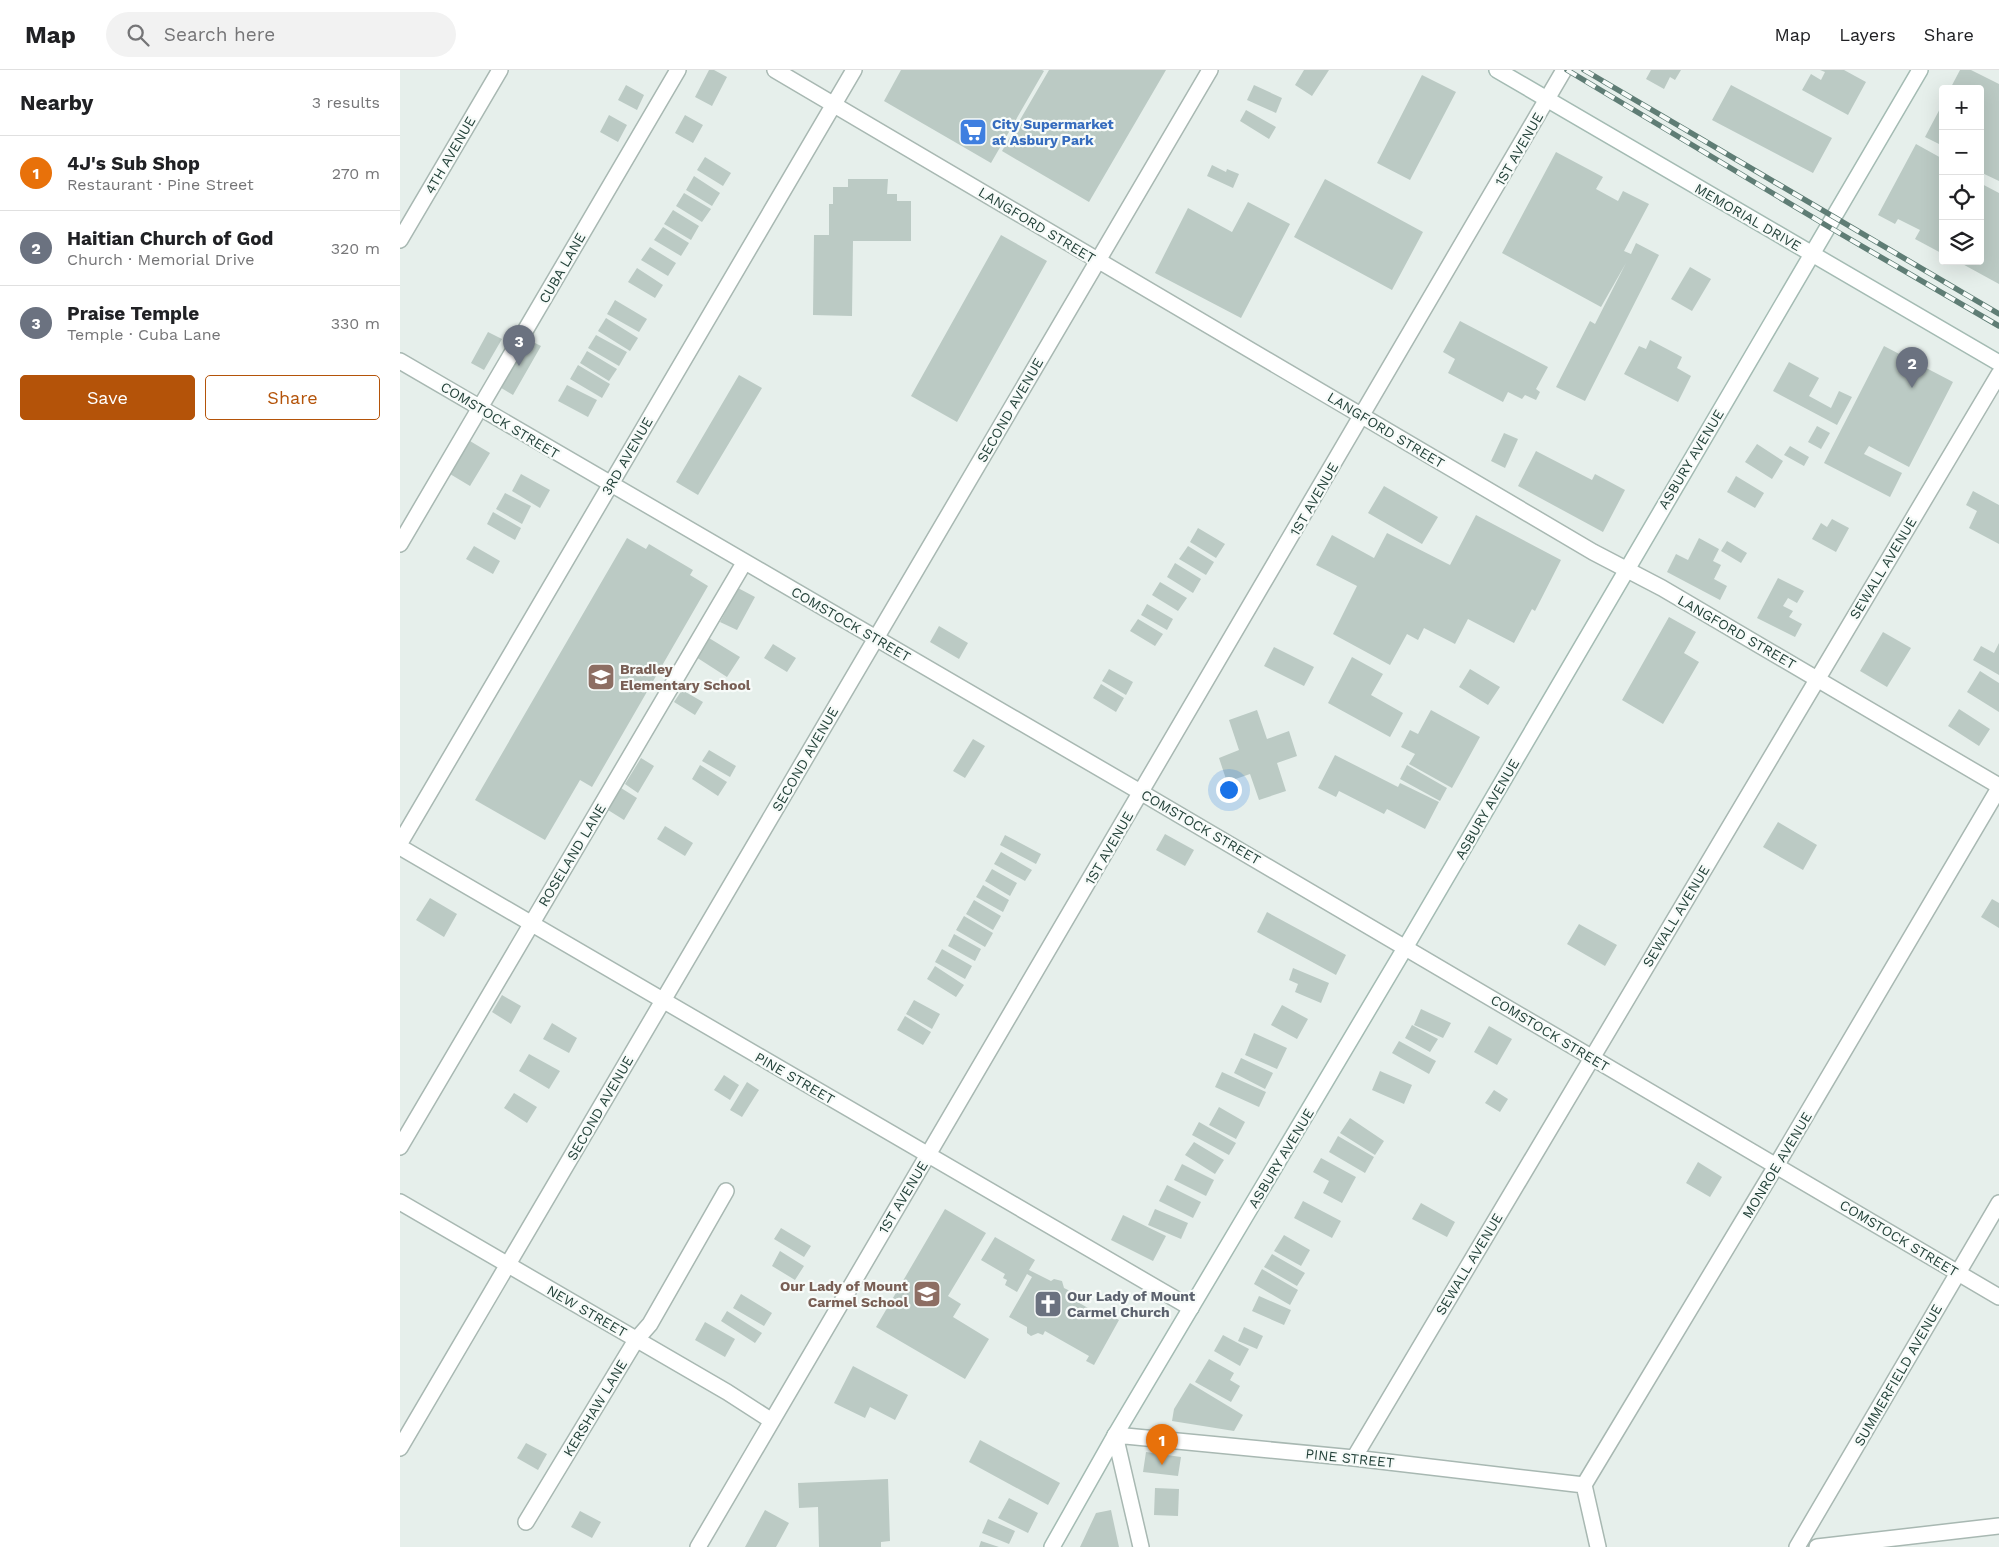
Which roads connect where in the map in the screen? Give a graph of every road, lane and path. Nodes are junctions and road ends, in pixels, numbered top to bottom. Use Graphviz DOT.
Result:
graph roads {
  1 [pos="500,70"];
  2 [pos="678,70"];
  3 [pos="775,70"];
  4 [pos="854,70"];
  5 [pos="1210,70"];
  6 [pos="1497,70"];
  7 [pos="1564,70"];
  8 [pos="1920,70"];
  9 [pos="1548,100"];
  10 [pos="834,104"];
  11 [pos="400,240"];
  12 [pos="1812,254"];
  13 [pos="1098,260"];
  14 [pos="400,361"];
  15 [pos="1999,363"];
  16 [pos="1999,374"];
  17 [pos="480,408"];
  18 [pos="1363,416"];
  19 [pos="610,485"];
  20 [pos="400,544"];
  21 [pos="744,562"];
  22 [pos="1626,569"];
  23 [pos="876,638"];
  24 [pos="1817,679"];
  25 [pos="1999,787"];
  26 [pos="1142,793"];
  27 [pos="400,843"];
  28 [pos="400,847"];
  29 [pos="531,924"];
  30 [pos="1406,948"];
  31 [pos="663,1001"];
  32 [pos="1592,1058"];
  33 [pos="400,1146"];
  34 [pos="928,1156"];
  35 [pos="1776,1166"];
  36 [pos="726,1191"];
  37 [pos="400,1202"];
  38 [pos="1999,1203"];
  39 [pos="508,1265"];
  40 [pos="1958,1273"];
  41 [pos="1999,1298"];
  42 [pos="1191,1308"];
  43 [pos="636,1340"];
  44 [pos="772,1421"];
  45 [pos="1115,1435"];
  46 [pos="400,1448"];
  47 [pos="1354,1458"];
  48 [pos="1584,1485"];
  49 [pos="526,1522"];
  50 [pos="1999,1526"];
  51 [pos="1929,1540"];
  52 [pos="698,1547"];
  53 [pos="1052,1547"];
  54 [pos="1140,1547"];
  55 [pos="1598,1547"];
  56 [pos="1797,1547"];
  57 [pos="1817,1547"];
  1 -- 11 [label="street, 4TH AVENUE"];
  2 -- 17 [label="street, CUBA LANE"];
  3 -- 10 [label="street, LANGFORD STREET"];
  4 -- 10 [label="street, 3RD AVENUE"];
  5 -- 13 [label="street, SECOND AVENUE"];
  6 -- 9 [label="street, MEMORIAL DRIVE"];
  7 -- 9 [label="street, 1ST AVENUE"];
  8 -- 12 [label="street, ASBURY AVENUE"];
  9 -- 12 [label="street, MEMORIAL DRIVE"];
  9 -- 18 [label="street, 1ST AVENUE"];
  10 -- 13 [label="street, LANGFORD STREET"];
  10 -- 19 [label="street, 3RD AVENUE"];
  12 -- 15 [label="street, MEMORIAL DRIVE"];
  12 -- 22 [label="street, ASBURY AVENUE"];
  13 -- 18 [label="street, LANGFORD STREET"];
  13 -- 23 [label="street, SECOND AVENUE"];
  14 -- 17 [label="street, COMSTOCK STREET"];
  16 -- 24 [label="street, SEWALL AVENUE"];
  17 -- 19 [label="street, COMSTOCK STREET"];
  17 -- 20 [label="street, CUBA LANE"];
  18 -- 22 [label="street, LANGFORD STREET"];
  18 -- 26 [label="street, 1ST AVENUE"];
  19 -- 21 [label="street, COMSTOCK STREET"];
  19 -- 27 [label="street, 3RD AVENUE"];
  21 -- 23 [label="street, COMSTOCK STREET"];
  21 -- 29 [label="street, ROSELAND LANE"];
  22 -- 24 [label="street, LANGFORD STREET"];
  22 -- 30 [label="street, ASBURY AVENUE"];
  23 -- 26 [label="street, COMSTOCK STREET"];
  23 -- 31 [label="street, SECOND AVENUE"];
  24 -- 25 [label="street, LANGFORD STREET"];
  24 -- 32 [label="street, SEWALL AVENUE"];
  25 -- 35 [label="street, MONROE AVENUE"];
  26 -- 30 [label="street, COMSTOCK STREET"];
  26 -- 34 [label="street, 1ST AVENUE"];
  28 -- 29 [label="street, PINE STREET"];
  29 -- 31 [label="street, PINE STREET"];
  29 -- 33 [label="street, ROSELAND LANE"];
  30 -- 32 [label="street, COMSTOCK STREET"];
  30 -- 42 [label="street, ASBURY AVENUE"];
  31 -- 34 [label="street, PINE STREET"];
  31 -- 39 [label="street, SECOND AVENUE"];
  32 -- 35 [label="street, COMSTOCK STREET"];
  32 -- 47 [label="street, SEWALL AVENUE"];
  34 -- 42 [label="street, PINE STREET"];
  34 -- 44 [label="street, 1ST AVENUE"];
  35 -- 40 [label="street, COMSTOCK STREET"];
  35 -- 48 [label="street, MONROE AVENUE"];
  36 -- 43 [label="street, KERSHAW LANE"];
  37 -- 39 [label="street, NEW STREET"];
  38 -- 40 [label="street, SUMMERFIELD AVENUE"];
  39 -- 43 [label="street, NEW STREET"];
  39 -- 46 [label="street, SECOND AVENUE"];
  40 -- 41 [label="street, COMSTOCK STREET"];
  40 -- 56 [label="street, SUMMERFIELD AVENUE"];
  42 -- 45 [label="street, ASBURY AVENUE"];
  43 -- 44 [label="street, NEW STREET"];
  43 -- 49 [label="street, KERSHAW LANE"];
  44 -- 52 [label="street, 1ST AVENUE"];
  45 -- 47 [label="street, PINE STREET"];
  45 -- 53 [label="street, ASBURY AVENUE"];
  45 -- 54 [label="street"];
  47 -- 48 [label="street, PINE STREET"];
  48 -- 55 [label="street"];
  50 -- 51 [label="street"];
  51 -- 57 [label="street"];
}
